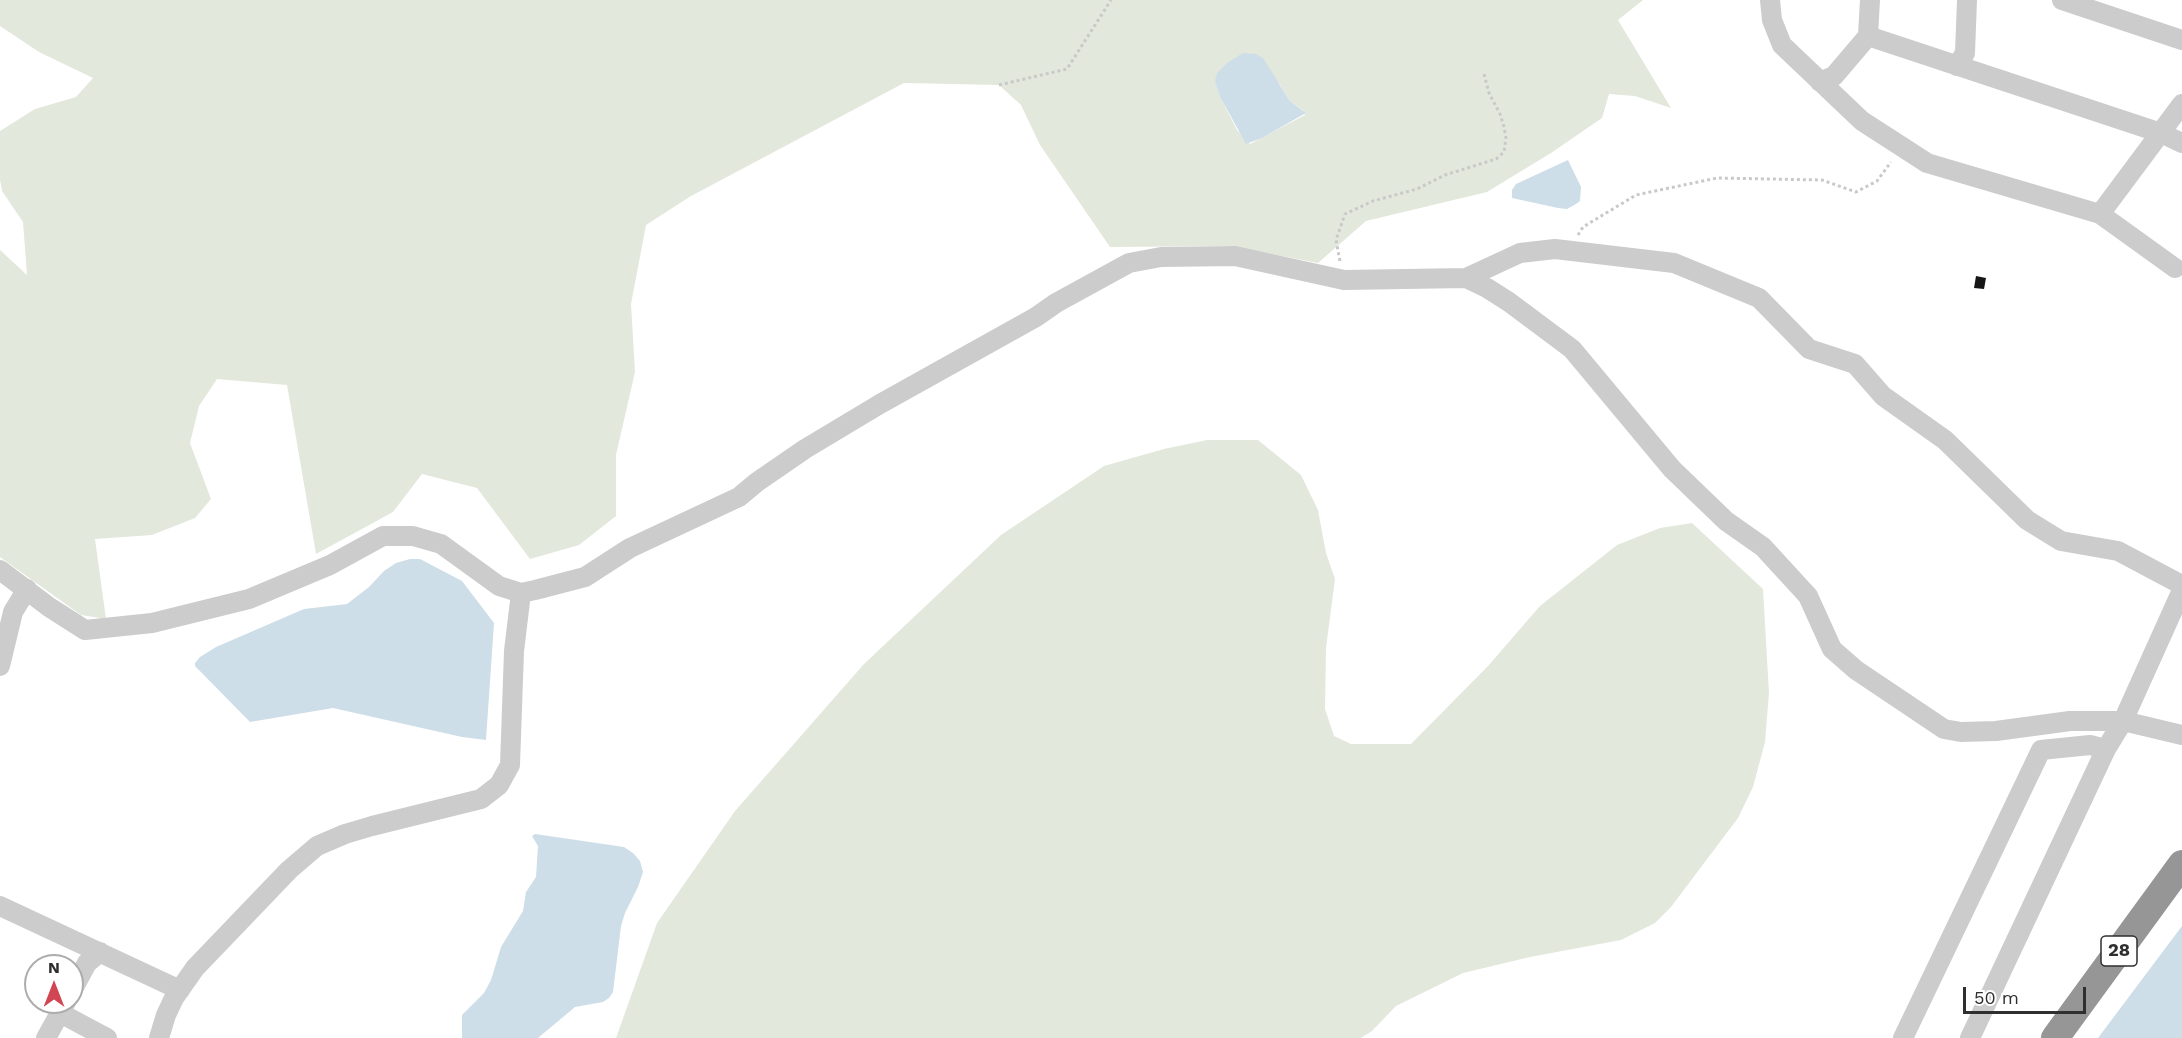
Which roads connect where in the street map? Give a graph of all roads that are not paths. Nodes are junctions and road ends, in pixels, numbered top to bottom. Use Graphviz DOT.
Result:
graph roads {
  1 [pos="1770,0"];
  2 [pos="1870,0"];
  3 [pos="1967,0"];
  4 [pos="2062,0"];
  5 [pos="2089,4"];
  6 [pos="1868,36"];
  7 [pos="2182,40"];
  8 [pos="1957,66"];
  9 [pos="1821,82"];
  10 [pos="2182,104"];
  11 [pos="2161,133"];
  12 [pos="2182,143"];
  13 [pos="2100,214"];
  14 [pos="2175,268"];
  15 [pos="1466,278"];
  16 [pos="0,570"];
  17 [pos="2182,588"];
  18 [pos="27,589"];
  19 [pos="521,593"];
  20 [pos="0,666"];
  21 [pos="2123,721"];
  22 [pos="2182,735"];
  23 [pos="2106,749"];
  24 [pos="2182,864"];
  25 [pos="0,906"];
  26 [pos="100,952"];
  27 [pos="84,969"];
  28 [pos="180,990"];
  29 [pos="59,1014"];
  30 [pos="72,1014"];
  31 [pos="103,1037"];
  32 [pos="46,1038"];
  33 [pos="159,1038"];
  34 [pos="1903,1038"];
  35 [pos="1970,1038"];
  36 [pos="2055,1038"];
  1 -- 9 [label="street"];
  2 -- 6 [label="street"];
  3 -- 8 [label="street"];
  4 -- 5 [label="street"];
  5 -- 7 [label="street"];
  6 -- 8 [label="street"];
  6 -- 9 [label="street"];
  8 -- 11 [label="street"];
  9 -- 13 [label="street"];
  10 -- 11 [label="street"];
  11 -- 12 [label="street"];
  11 -- 13 [label="street"];
  13 -- 14 [label="street"];
  15 -- 17 [label="street"];
  15 -- 19 [label="street"];
  15 -- 21 [label="street"];
  16 -- 18 [label="street"];
  17 -- 21 [label="street"];
  18 -- 19 [label="street"];
  18 -- 20 [label="street"];
  19 -- 28 [label="street"];
  21 -- 22 [label="street"];
  21 -- 23 [label="street"];
  23 -- 34 [label="street"];
  23 -- 35 [label="street"];
  24 -- 36 [label="highway, 28"];
  25 -- 26 [label="street"];
  26 -- 27 [label="street"];
  26 -- 28 [label="street"];
  28 -- 33 [label="street"];
  29 -- 32 [label="street"];
  30 -- 31 [label="street"];
}
